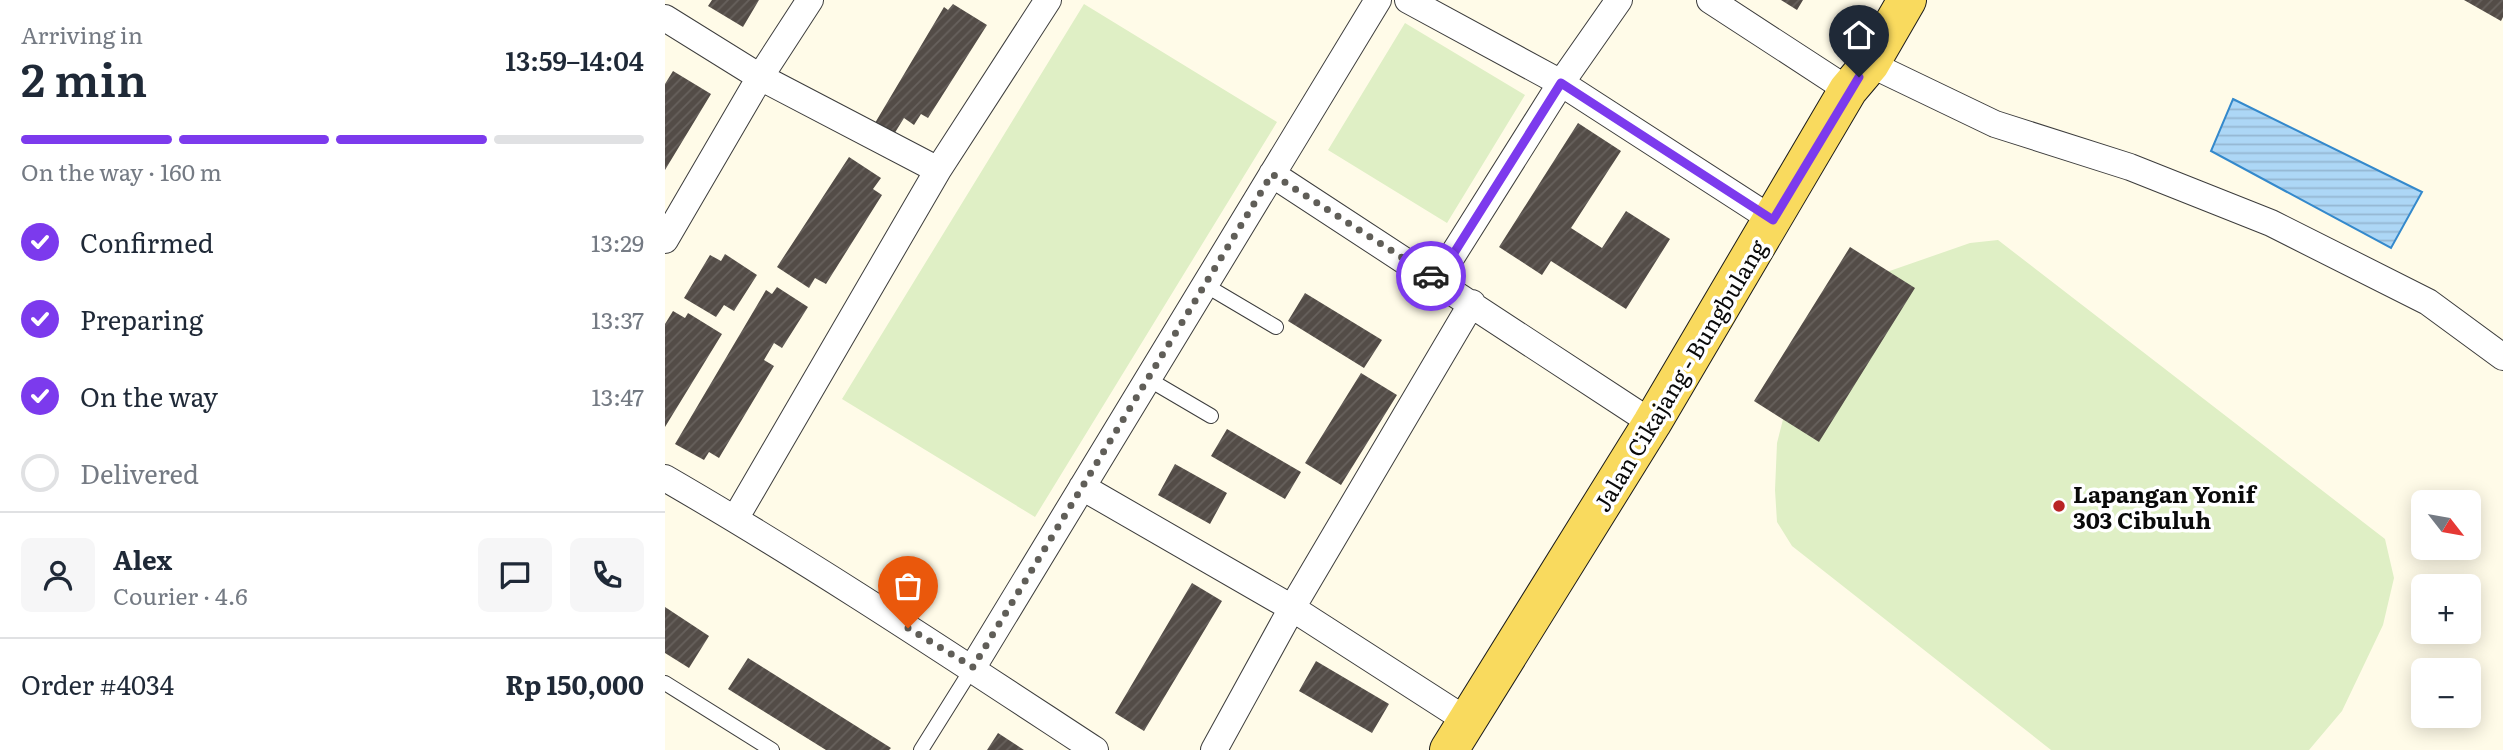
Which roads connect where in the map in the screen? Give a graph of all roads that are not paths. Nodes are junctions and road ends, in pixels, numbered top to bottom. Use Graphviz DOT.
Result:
graph roads {
  1 [pos="810,0"];
  2 [pos="1048,0"];
  3 [pos="1378,0"];
  4 [pos="1408,0"];
  5 [pos="1619,0"];
  6 [pos="1710,0"];
  7 [pos="1907,0"];
  8 [pos="665,18"];
  9 [pos="760,77"];
  10 [pos="1859,77"];
  11 [pos="1561,83"];
  12 [pos="938,170"];
  13 [pos="1272,174"];
  14 [pos="1773,220"];
  15 [pos="665,240"];
  16 [pos="1437,280"];
  17 [pos="1205,285"];
  18 [pos="1472,303"];
  19 [pos="1276,327"];
  20 [pos="2503,357"];
  21 [pos="1148,379"];
  22 [pos="1211,416"];
  23 [pos="1652,423"];
  24 [pos="665,478"];
  25 [pos="1082,487"];
  26 [pos="735,519"];
  27 [pos="1292,608"];
  28 [pos="973,667"];
  29 [pos="665,683"];
  30 [pos="1458,735"];
  31 [pos="772,750"];
  32 [pos="921,750"];
  33 [pos="1095,750"];
  34 [pos="1214,750"];
  1 -- 9 [label="street"];
  2 -- 12 [label="street"];
  3 -- 13 [label="street"];
  4 -- 11 [label="street"];
  5 -- 11 [label="street"];
  6 -- 10 [label="street"];
  7 -- 10 [label="main road, Jalan Cikajang - Bungbulang"];
  8 -- 9 [label="street"];
  9 -- 12 [label="street"];
  9 -- 15 [label="street"];
  10 -- 14 [label="main road, Jalan Cikajang - Bungbulang"];
  10 -- 20 [label="street"];
  11 -- 14 [label="street"];
  11 -- 16 [label="street"];
  12 -- 26 [label="street"];
  13 -- 16 [label="street"];
  13 -- 17 [label="street"];
  14 -- 23 [label="main road, Jalan Cikajang - Bungbulang"];
  16 -- 18 [label="street"];
  17 -- 19 [label="lane"];
  17 -- 21 [label="street"];
  18 -- 23 [label="street"];
  18 -- 27 [label="street"];
  21 -- 22 [label="lane"];
  21 -- 25 [label="street"];
  23 -- 30 [label="main road, Jalan Cikajang - Bungbulang"];
  24 -- 26 [label="street"];
  25 -- 27 [label="street"];
  25 -- 28 [label="street"];
  26 -- 28 [label="street"];
  27 -- 30 [label="street"];
  27 -- 34 [label="street"];
  28 -- 32 [label="lane"];
  28 -- 33 [label="street"];
  29 -- 31 [label="lane"];
}
